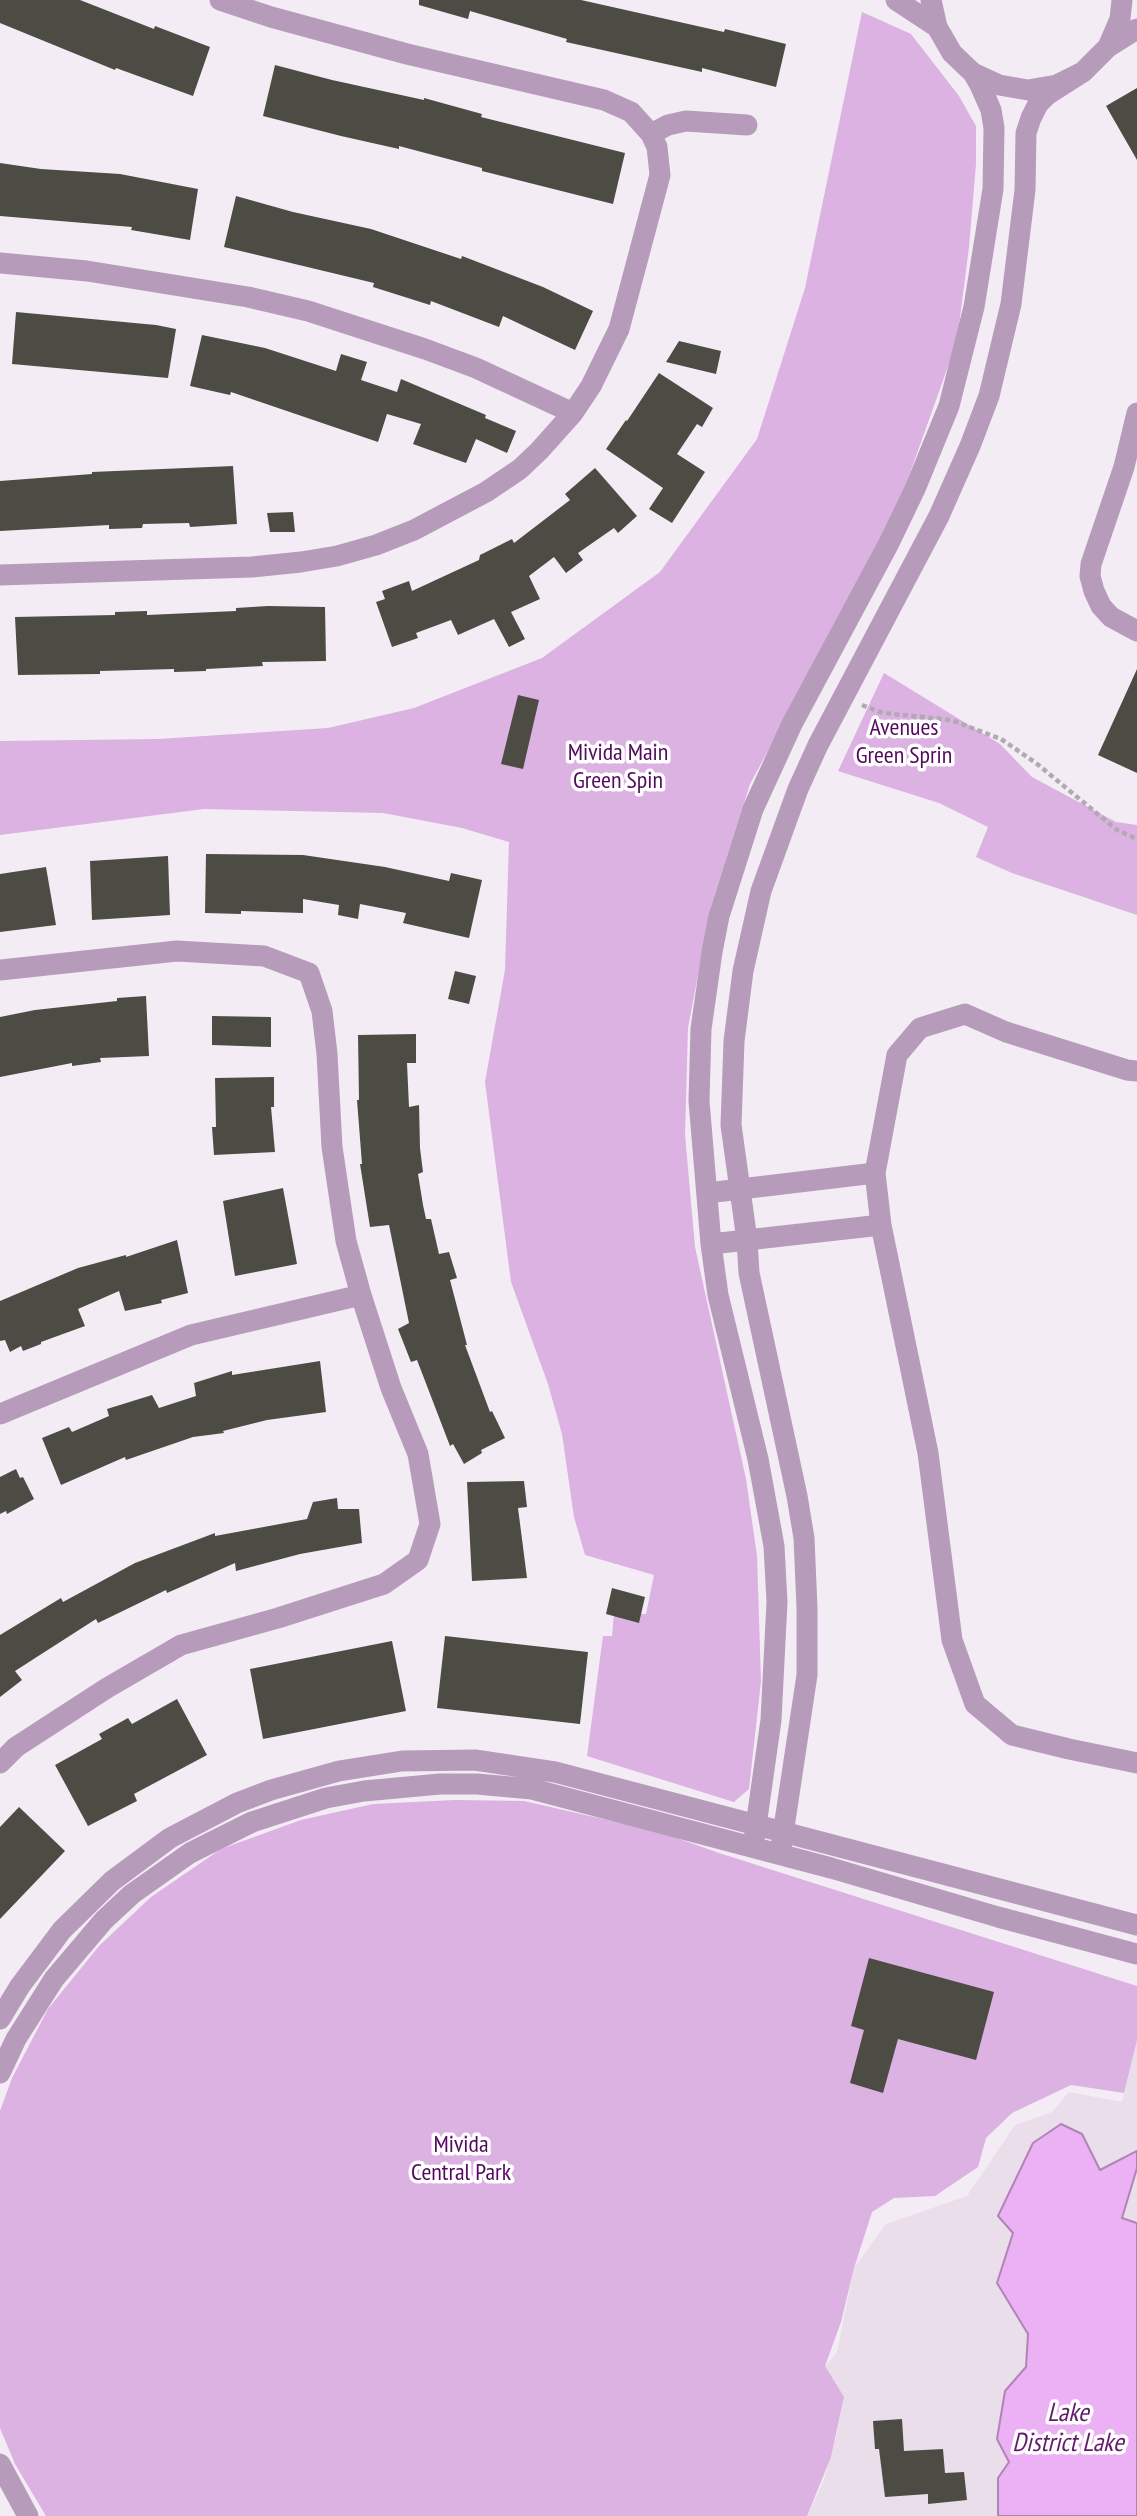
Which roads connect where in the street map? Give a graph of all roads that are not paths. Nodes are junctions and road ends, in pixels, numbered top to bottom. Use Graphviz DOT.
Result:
graph roads {
  1 [pos="896,0"];
  2 [pos="931,0"];
  3 [pos="1122,0"];
  4 [pos="229,1"];
  5 [pos="274,9"];
  6 [pos="937,27"];
  7 [pos="1137,29"];
  8 [pos="1108,47"];
  9 [pos="1083,72"];
  10 [pos="973,73"];
  11 [pos="747,125"];
  12 [pos="651,134"];
  13 [pos="0,263"];
  14 [pos="573,413"];
  15 [pos="1137,413"];
  16 [pos="0,575"];
  17 [pos="1137,631"];
  18 [pos="0,970"];
  19 [pos="1137,1071"];
  20 [pos="875,1173"];
  21 [pos="739,1189"];
  22 [pos="706,1193"];
  23 [pos="881,1225"];
  24 [pos="747,1240"];
  25 [pos="711,1244"];
  26 [pos="360,1295"];
  27 [pos="3,1405"];
  28 [pos="0,1763"];
  29 [pos="1137,1763"];
  30 [pos="756,1825"];
  31 [pos="783,1832"];
  32 [pos="754,1847"];
  33 [pos="780,1854"];
  34 [pos="1137,1925"];
  35 [pos="1137,1954"];
  36 [pos="0,2019"];
  37 [pos="0,2073"];
  38 [pos="0,2464"];
  39 [pos="27,2516"];
  1 -- 6 [label="street"];
  2 -- 6 [label="street"];
  3 -- 8 [label="street"];
  4 -- 5 [label="street"];
  5 -- 12 [label="street"];
  6 -- 10 [label="street"];
  7 -- 8 [label="street"];
  8 -- 9 [label="street"];
  9 -- 10 [label="street"];
  9 -- 21 [label="street"];
  10 -- 22 [label="street"];
  11 -- 12 [label="street"];
  12 -- 14 [label="street"];
  13 -- 14 [label="street"];
  14 -- 16 [label="street"];
  15 -- 17 [label="street"];
  18 -- 26 [label="street"];
  19 -- 20 [label="street"];
  20 -- 21 [label="street"];
  20 -- 23 [label="street"];
  21 -- 22 [label="street"];
  21 -- 24 [label="street"];
  22 -- 25 [label="street"];
  23 -- 24 [label="street"];
  23 -- 29 [label="street"];
  24 -- 25 [label="street"];
  24 -- 31 [label="street"];
  25 -- 30 [label="street"];
  26 -- 27 [label="street"];
  26 -- 28 [label="street"];
  30 -- 31 [label="street"];
  30 -- 32 [label="street"];
  30 -- 36 [label="street"];
  31 -- 33 [label="street"];
  31 -- 34 [label="street"];
  32 -- 33 [label="street"];
  32 -- 37 [label="street"];
  33 -- 35 [label="street"];
  38 -- 39 [label="street"];
}
